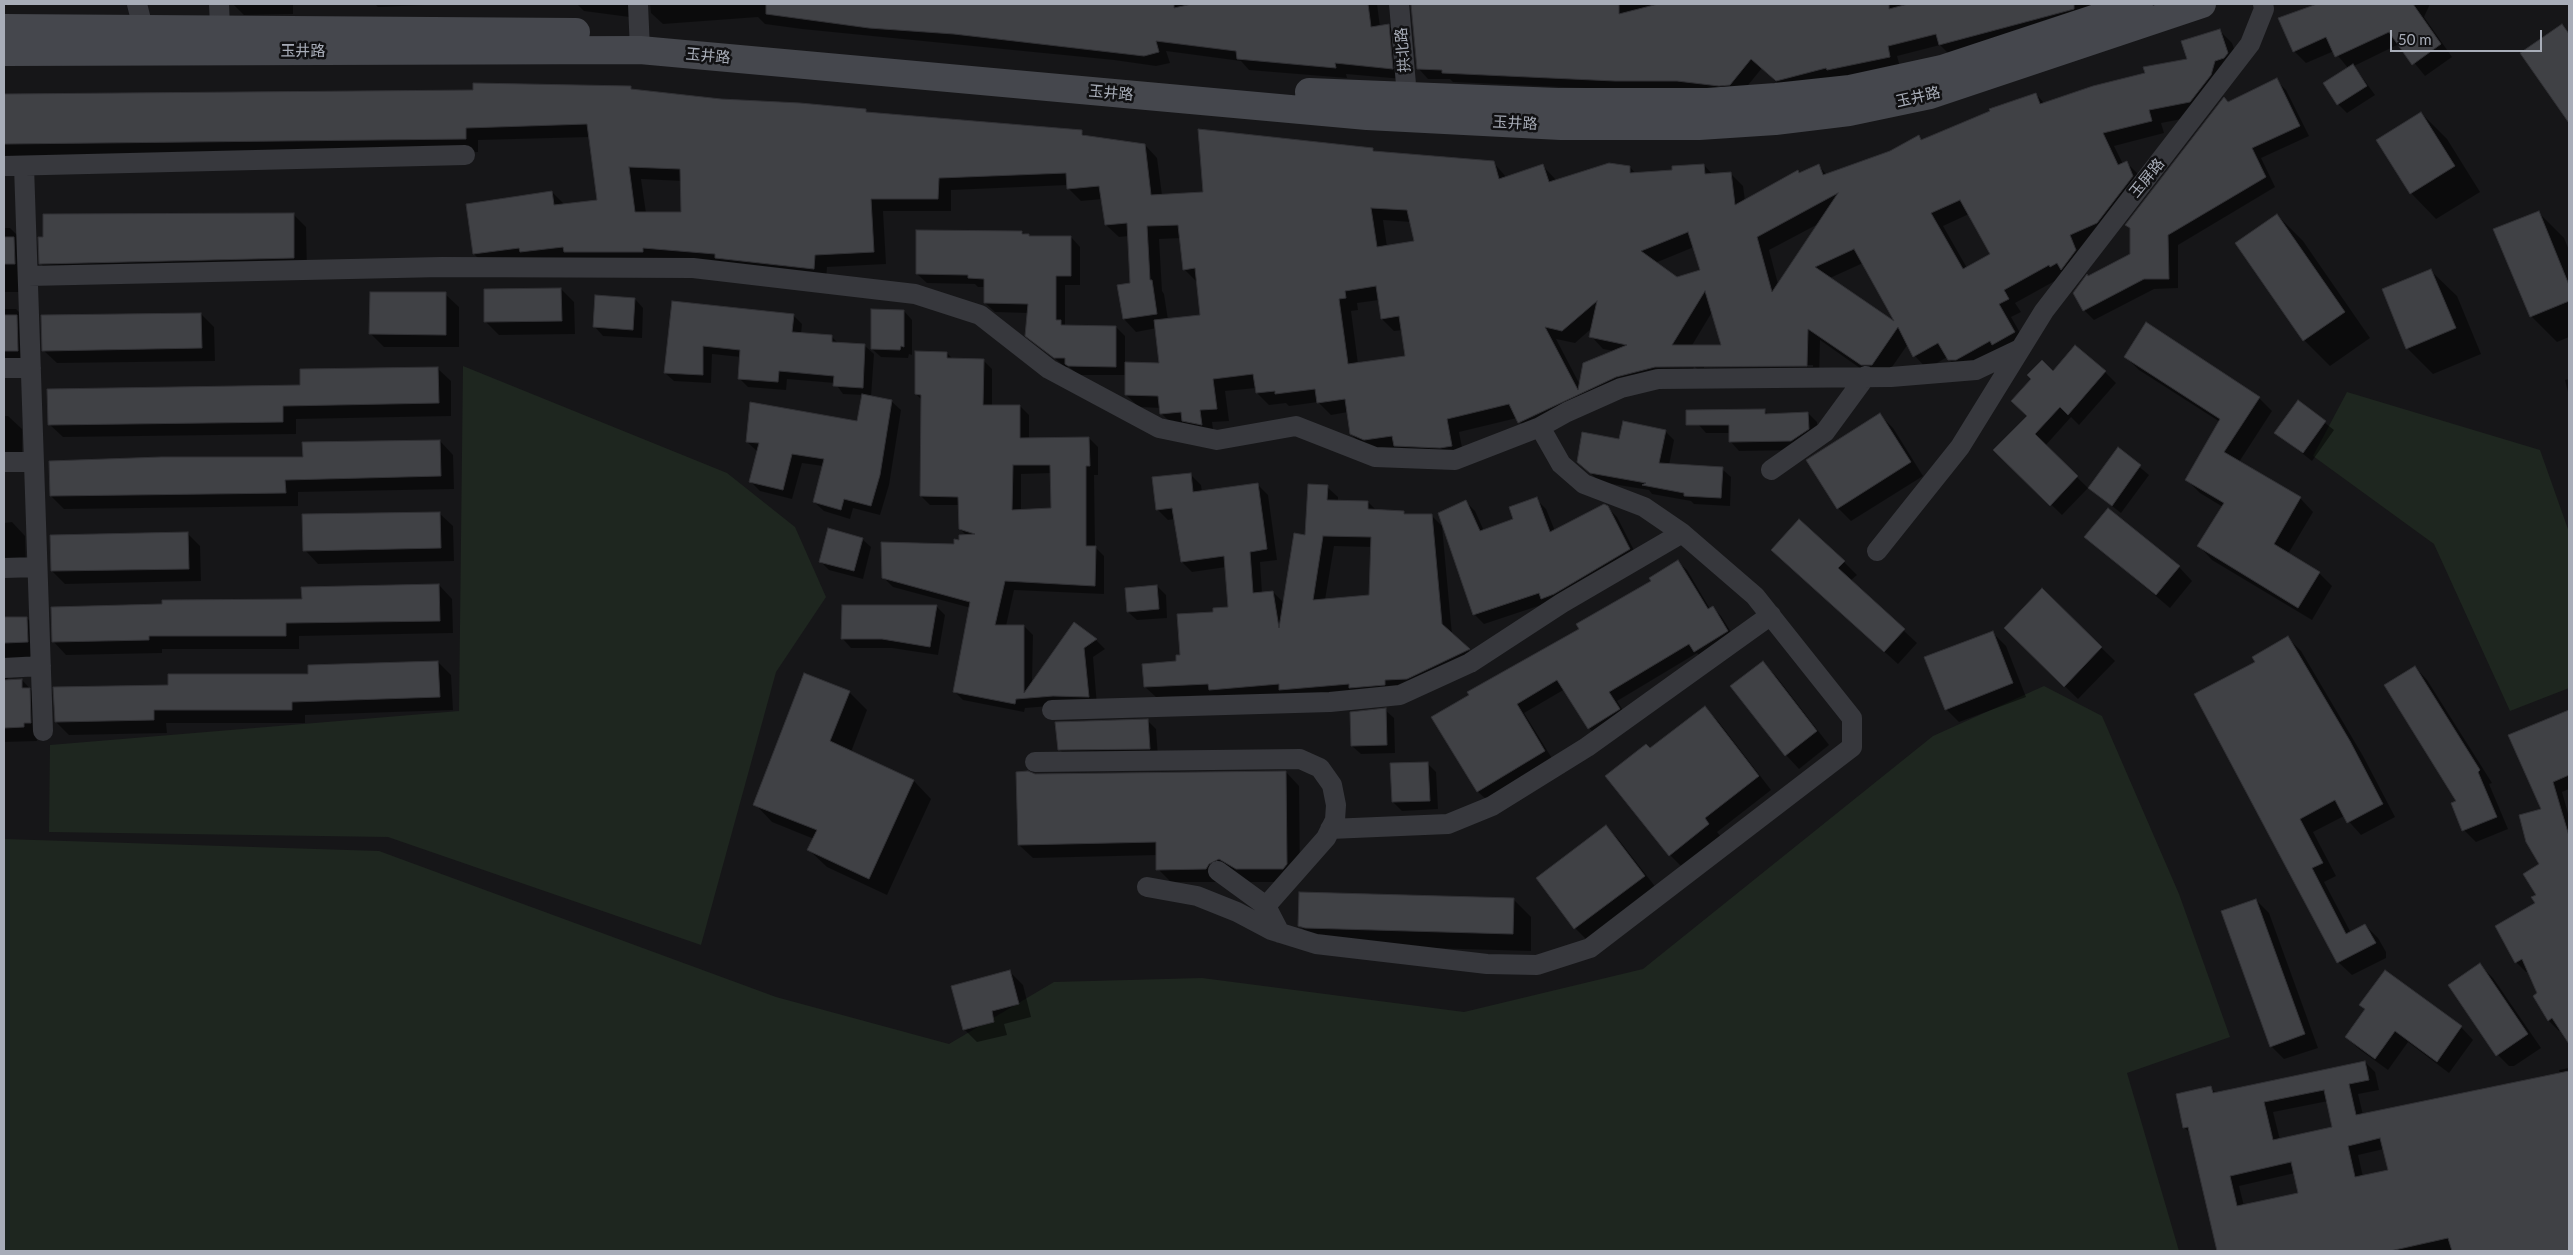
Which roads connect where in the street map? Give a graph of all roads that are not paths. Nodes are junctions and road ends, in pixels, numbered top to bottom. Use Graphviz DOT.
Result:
graph roads {
  1 [pos="638,4"];
  2 [pos="1399,4"];
  3 [pos="2139,4"];
  4 [pos="2202,4"];
  5 [pos="2263,4"];
  6 [pos="140,16"];
  7 [pos="219,16"];
  8 [pos="4,28"];
  9 [pos="640,41"];
  10 [pos="4,52"];
  11 [pos="1407,96"];
  12 [pos="465,155"];
  13 [pos="4,166"];
  14 [pos="24,166"];
  15 [pos="28,276"];
  16 [pos="2020,349"];
  17 [pos="4,368"];
  18 [pos="31,368"];
  19 [pos="1866,376"];
  20 [pos="1540,427"];
  21 [pos="4,462"];
  22 [pos="34,462"];
  23 [pos="1771,470"];
  24 [pos="1682,533"];
  25 [pos="1877,551"];
  26 [pos="37,567"];
  27 [pos="4,568"];
  28 [pos="1771,615"];
  29 [pos="41,666"];
  30 [pos="4,668"];
  31 [pos="1052,710"];
  32 [pos="43,731"];
  33 [pos="1035,762"];
  34 [pos="1330,829"];
  35 [pos="1218,871"];
  36 [pos="1147,887"];
  37 [pos="1266,906"];
  38 [pos="1280,933"];
  1 -- 9 [label="street"];
  2 -- 11 [label="street, 拱北路"];
  3 -- 11 [label="street, 玉井路"];
  4 -- 9 [label="street, 玉井路"];
  5 -- 16 [label="street, 玉屏路"];
  6 -- 7 [label="street, 玉井路"];
  6 -- 8 [label="street, 玉井路"];
  7 -- 9 [label="street, 玉井路"];
  9 -- 10 [label="street, 玉井路"];
  9 -- 11 [label="street, 玉井路"];
  12 -- 14 [label="street"];
  13 -- 14 [label="street"];
  14 -- 15 [label="street"];
  15 -- 18 [label="street"];
  15 -- 20 [label="street"];
  16 -- 19 [label="street"];
  16 -- 25 [label="street, 玉屏路"];
  17 -- 18 [label="street"];
  18 -- 22 [label="street"];
  19 -- 20 [label="street"];
  19 -- 23 [label="street"];
  20 -- 24 [label="street"];
  21 -- 22 [label="street"];
  22 -- 26 [label="street"];
  24 -- 28 [label="street"];
  24 -- 31 [label="street"];
  26 -- 27 [label="street"];
  26 -- 29 [label="street"];
  28 -- 34 [label="street"];
  28 -- 38 [label="street"];
  29 -- 30 [label="street"];
  29 -- 32 [label="street"];
  33 -- 34 [label="street"];
  34 -- 37 [label="street"];
  35 -- 37 [label="street"];
  36 -- 38 [label="street"];
  37 -- 38 [label="street"];
}
